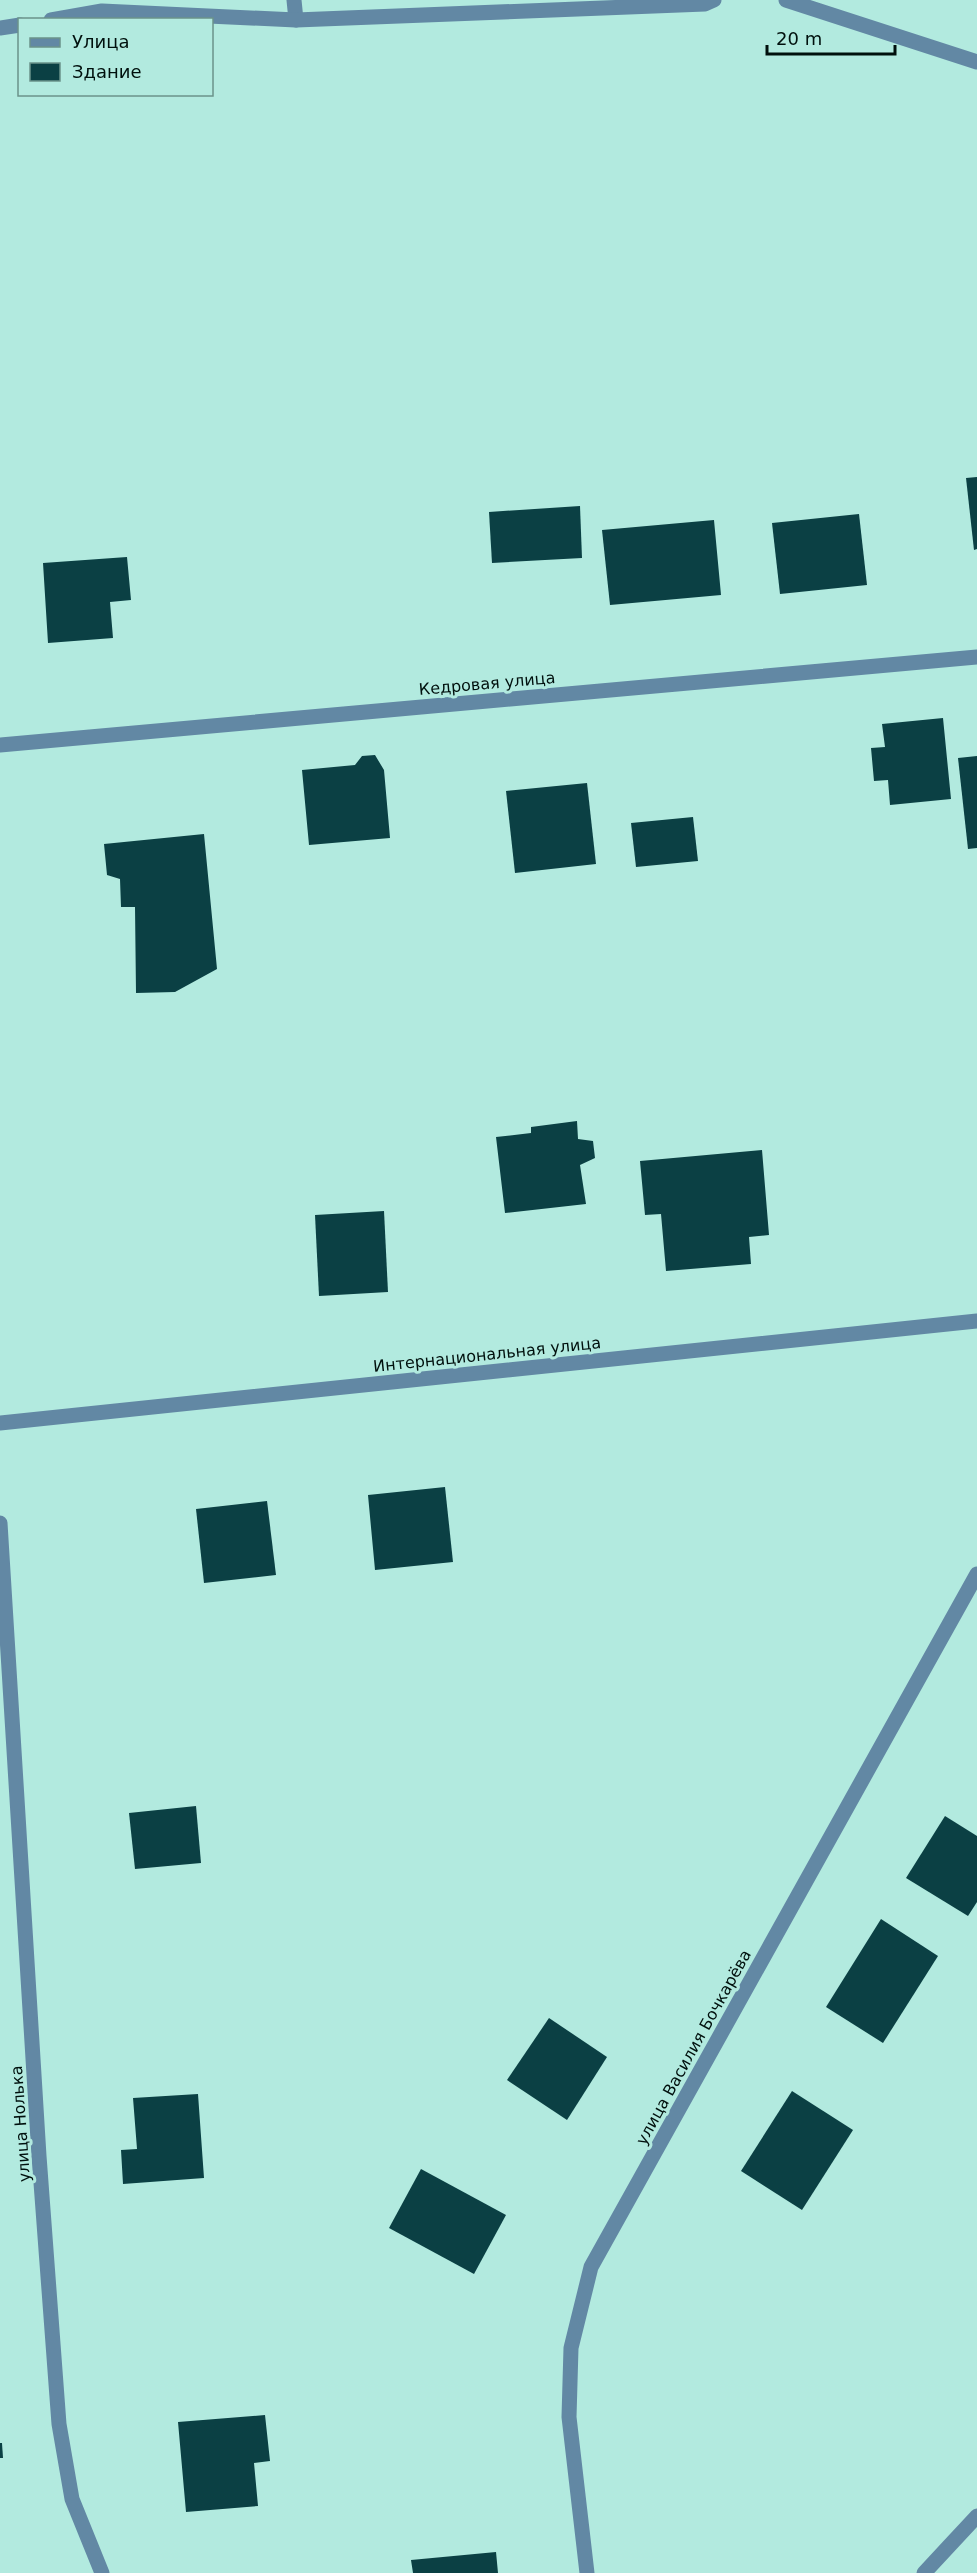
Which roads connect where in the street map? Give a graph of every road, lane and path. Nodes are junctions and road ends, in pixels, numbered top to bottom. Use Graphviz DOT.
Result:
graph roads {
  1 [pos="294,0"];
  2 [pos="714,0"];
  3 [pos="786,0"];
  4 [pos="62,18"];
  5 [pos="296,20"];
  6 [pos="18,24"];
  7 [pos="0,28"];
  8 [pos="977,62"];
  9 [pos="977,657"];
  10 [pos="0,745"];
  11 [pos="977,1321"];
  12 [pos="0,1423"];
  13 [pos="0,1522"];
  14 [pos="977,1574"];
  15 [pos="977,2516"];
  16 [pos="102,2573"];
  17 [pos="588,2573"];
  18 [pos="924,2573"];
  1 -- 5 [label="street"];
  2 -- 5 [label="street"];
  3 -- 8 [label="street"];
  4 -- 5 [label="street"];
  6 -- 7 [label="street"];
  9 -- 10 [label="street, Кедровая улица"];
  11 -- 12 [label="street, Интернациональная улица"];
  13 -- 16 [label="street, улица Нолька"];
  14 -- 17 [label="street, улица Василия Бочкарёва"];
  15 -- 18 [label="street"];
}
